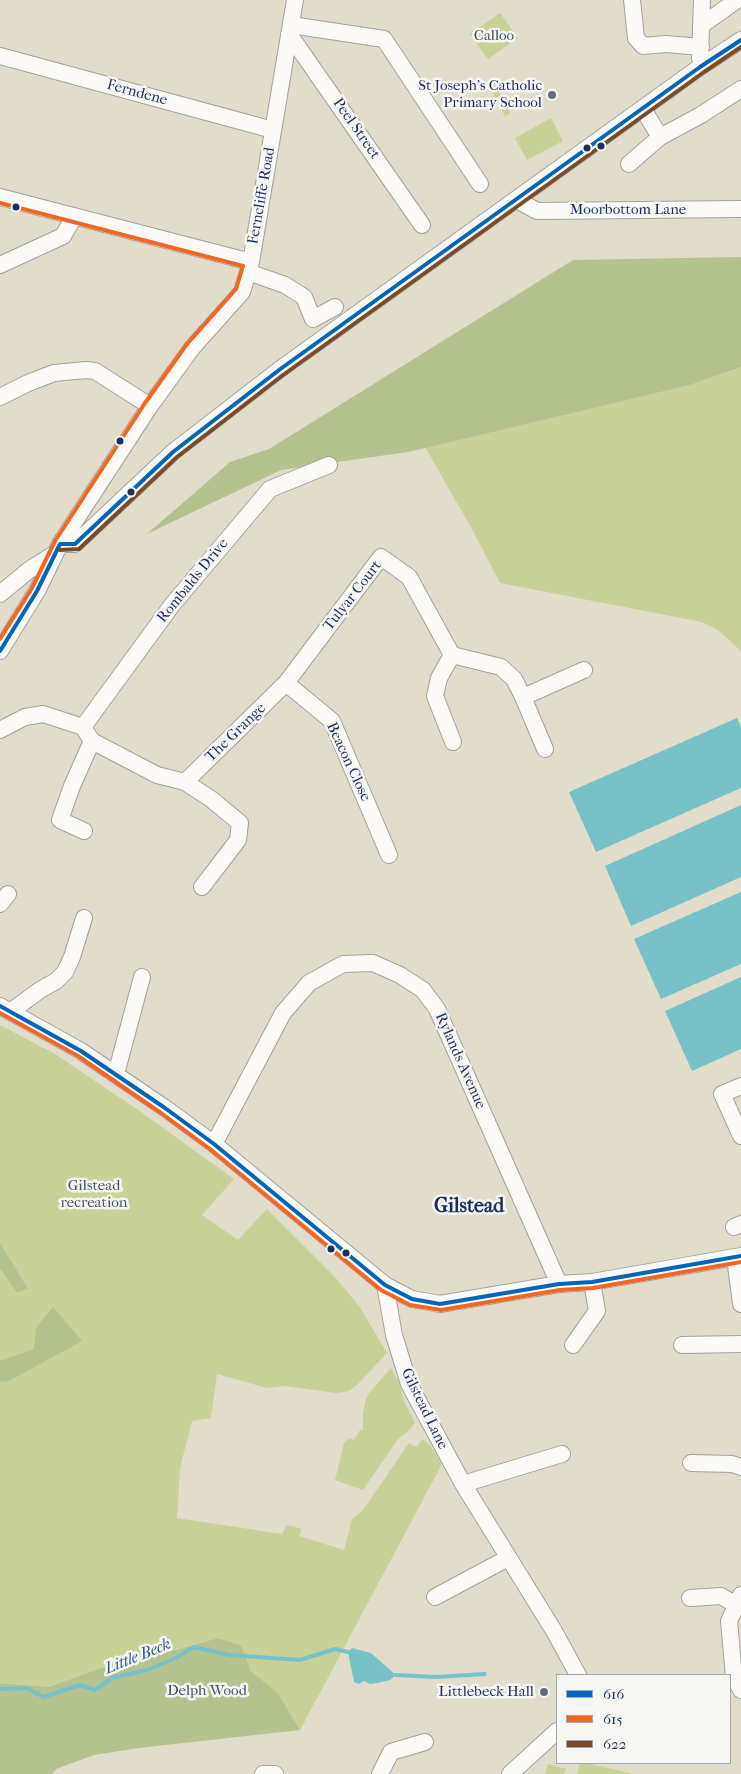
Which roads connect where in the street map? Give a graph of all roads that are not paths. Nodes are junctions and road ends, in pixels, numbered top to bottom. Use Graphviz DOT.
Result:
graph roads {
  1 [pos="295,0"];
  2 [pos="632,0"];
  3 [pos="706,0"];
  4 [pos="737,0"];
  5 [pos="702,25"];
  6 [pos="290,29"];
  7 [pos="741,40"];
  8 [pos="701,47"];
  9 [pos="0,56"];
  10 [pos="700,67"];
  11 [pos="741,89"];
  12 [pos="643,110"];
  13 [pos="273,130"];
  14 [pos="660,137"];
  15 [pos="629,164"];
  16 [pos="480,184"];
  17 [pos="0,197"];
  18 [pos="517,200"];
  19 [pos="741,210"];
  20 [pos="74,217"];
  21 [pos="422,225"];
  22 [pos="0,265"];
  23 [pos="249,267"];
  24 [pos="335,307"];
  25 [pos="0,397"];
  26 [pos="150,406"];
  27 [pos="329,465"];
  28 [pos="58,549"];
  29 [pos="0,594"];
  30 [pos="0,651"];
  31 [pos="452,655"];
  32 [pos="584,670"];
  33 [pos="286,683"];
  34 [pos="523,697"];
  35 [pos="83,727"];
  36 [pos="0,730"];
  37 [pos="92,741"];
  38 [pos="453,742"];
  39 [pos="545,749"];
  40 [pos="185,782"];
  41 [pos="84,831"];
  42 [pos="389,855"];
  43 [pos="202,887"];
  44 [pos="84,918"];
  45 [pos="142,977"];
  46 [pos="5,1009"];
  47 [pos="116,1074"];
  48 [pos="741,1086"];
  49 [pos="741,1136"];
  50 [pos="214,1144"];
  51 [pos="738,1257"];
  52 [pos="592,1282"];
  53 [pos="559,1284"];
  54 [pos="385,1285"];
  55 [pos="741,1304"];
  56 [pos="741,1344"];
  57 [pos="573,1345"];
  58 [pos="682,1345"];
  59 [pos="562,1454"];
  60 [pos="690,1463"];
  61 [pos="741,1466"];
  62 [pos="463,1484"];
  63 [pos="508,1558"];
  64 [pos="435,1597"];
  65 [pos="690,1598"];
  66 [pos="739,1600"];
  67 [pos="577,1674"];
  68 [pos="741,1690"];
  69 [pos="556,1733"];
  70 [pos="425,1742"];
  71 [pos="263,1774"];
  72 [pos="274,1774"];
  73 [pos="380,1774"];
  74 [pos="510,1774"];
  1 -- 6 [label="street, Ferncliffe Road"];
  2 -- 8 [label="street"];
  3 -- 5 [label="street"];
  4 -- 5 [label="street"];
  5 -- 8 [label="street"];
  6 -- 13 [label="street, Ferncliffe Road"];
  6 -- 16 [label="street"];
  6 -- 21 [label="street, Peel Street"];
  7 -- 10 [label="street"];
  8 -- 10 [label="street"];
  9 -- 13 [label="street, Ferndene"];
  10 -- 12 [label="street"];
  11 -- 14 [label="street"];
  12 -- 14 [label="street"];
  12 -- 18 [label="street"];
  13 -- 23 [label="street, Ferncliffe Road"];
  14 -- 15 [label="street"];
  17 -- 20 [label="street"];
  18 -- 19 [label="street, Moorbottom Lane"];
  18 -- 28 [label="street"];
  20 -- 22 [label="street"];
  20 -- 23 [label="street"];
  23 -- 24 [label="street"];
  23 -- 26 [label="street, Ferncliffe Road"];
  25 -- 26 [label="street"];
  26 -- 28 [label="street, Ferncliffe Road"];
  27 -- 35 [label="street, Rombalds Drive"];
  28 -- 29 [label="street"];
  28 -- 30 [label="street"];
  31 -- 33 [label="street, Tulyar Court"];
  31 -- 34 [label="street"];
  31 -- 38 [label="street"];
  32 -- 34 [label="street"];
  33 -- 40 [label="street, The Grange"];
  33 -- 42 [label="street, Beacon Close"];
  34 -- 39 [label="street"];
  35 -- 36 [label="street"];
  35 -- 37 [label="street"];
  37 -- 40 [label="street"];
  37 -- 41 [label="street"];
  40 -- 43 [label="street"];
  44 -- 46 [label="street"];
  45 -- 47 [label="street"];
  46 -- 47 [label="street"];
  47 -- 50 [label="street"];
  48 -- 49 [label="street"];
  50 -- 53 [label="street, Rylands Avenue"];
  50 -- 54 [label="street"];
  51 -- 52 [label="street"];
  51 -- 55 [label="street"];
  52 -- 53 [label="street"];
  52 -- 57 [label="street"];
  53 -- 54 [label="street"];
  54 -- 62 [label="street, Gilstead Lane"];
  56 -- 58 [label="street"];
  59 -- 62 [label="street"];
  60 -- 61 [label="street"];
  62 -- 63 [label="street, Gilstead Lane"];
  63 -- 64 [label="street"];
  63 -- 67 [label="street, Gilstead Lane"];
  65 -- 66 [label="street"];
  66 -- 68 [label="street"];
  69 -- 74 [label="street"];
  70 -- 73 [label="street"];
  71 -- 72 [label="street"];
}
